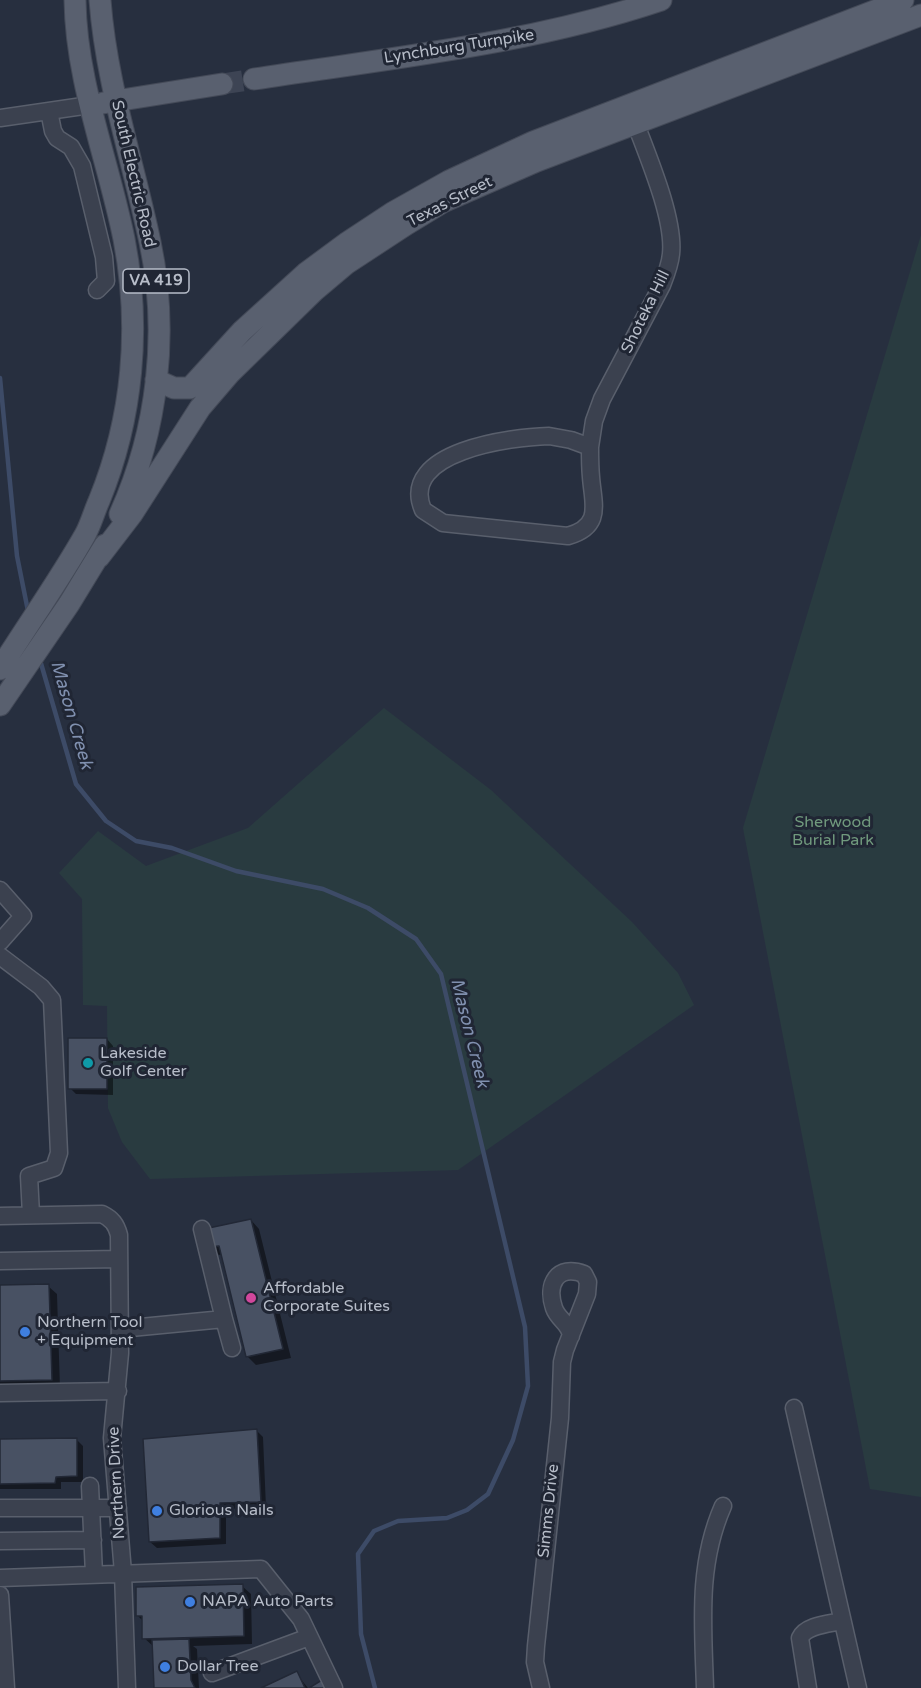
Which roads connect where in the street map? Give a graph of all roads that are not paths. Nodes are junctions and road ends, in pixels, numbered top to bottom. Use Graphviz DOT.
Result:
graph roads {
  1 [pos="75,0"];
  2 [pos="100,0"];
  3 [pos="662,0"];
  4 [pos="903,0"];
  5 [pos="921,15"];
  6 [pos="254,79"];
  7 [pos="222,84"];
  8 [pos="116,100"];
  9 [pos="90,105"];
  10 [pos="49,111"];
  11 [pos="632,114"];
  12 [pos="0,118"];
  13 [pos="97,290"];
  14 [pos="156,380"];
  15 [pos="590,447"];
  16 [pos="99,556"];
  17 [pos="0,669"];
  18 [pos="0,705"];
  19 [pos="0,890"];
  20 [pos="0,942"];
  21 [pos="0,956"];
  22 [pos="31,1215"];
  23 [pos="0,1216"];
  24 [pos="202,1229"];
  25 [pos="119,1259"];
  26 [pos="0,1261"];
  27 [pos="224,1319"];
  28 [pos="120,1329"];
  29 [pos="571,1336"];
  30 [pos="232,1348"];
  31 [pos="118,1391"];
  32 [pos="0,1393"];
  33 [pos="794,1408"];
  34 [pos="90,1486"];
  35 [pos="723,1506"];
  36 [pos="0,1508"];
  37 [pos="91,1508"];
  38 [pos="118,1508"];
  39 [pos="93,1540"];
  40 [pos="0,1541"];
  41 [pos="123,1573"];
  42 [pos="94,1574"];
  43 [pos="0,1578"];
  44 [pos="0,1595"];
  45 [pos="842,1621"];
  46 [pos="1,1633"];
  47 [pos="309,1636"];
  48 [pos="212,1673"];
  49 [pos="6,1688"];
  50 [pos="127,1688"];
  51 [pos="334,1688"];
  52 [pos="541,1688"];
  53 [pos="705,1688"];
  54 [pos="808,1688"];
  55 [pos="858,1688"];
  1 -- 9 [label="main road, South Electric Road"];
  2 -- 8 [label="main road, South Electric Road / VA 419"];
  3 -- 6 [label="main road, Lynchburg Turnpike"];
  4 -- 11 [label="main road, Texas Street"];
  5 -- 11 [label="main road, Texas Street"];
  7 -- 8 [label="main road"];
  8 -- 9 [label="main road"];
  8 -- 14 [label="main road, South Electric Road / VA 419"];
  9 -- 10 [label="street"];
  9 -- 17 [label="main road, South Electric Road"];
  10 -- 12 [label="street"];
  10 -- 13 [label="street"];
  11 -- 14 [label="main road, Texas Street"];
  11 -- 15 [label="street, Shoteka Hill"];
  11 -- 16 [label="main road, Texas Street"];
  14 -- 16 [label="main road, South Electric Road / VA 419"];
  15 -- 15 [label="street, Shoteka Hill"];
  16 -- 18 [label="main road, South Electric Road"];
  19 -- 20 [label="street"];
  21 -- 22 [label="street"];
  22 -- 23 [label="street, Northern Drive"];
  22 -- 25 [label="street, Northern Drive"];
  24 -- 27 [label="street"];
  25 -- 26 [label="street"];
  25 -- 28 [label="street, Northern Drive"];
  27 -- 28 [label="street"];
  27 -- 30 [label="street"];
  28 -- 31 [label="street, Northern Drive"];
  29 -- 52 [label="street, Simms Drive"];
  31 -- 32 [label="street"];
  31 -- 38 [label="street, Northern Drive"];
  33 -- 45 [label="street"];
  34 -- 37 [label="street"];
  35 -- 53 [label="street"];
  36 -- 37 [label="street"];
  37 -- 38 [label="street"];
  37 -- 39 [label="street"];
  38 -- 41 [label="street, Northern Drive"];
  39 -- 40 [label="street"];
  39 -- 42 [label="street"];
  41 -- 42 [label="street"];
  41 -- 47 [label="street"];
  41 -- 50 [label="street, Northern Drive"];
  42 -- 43 [label="street"];
  44 -- 46 [label="street"];
  45 -- 54 [label="street"];
  45 -- 55 [label="street"];
  46 -- 49 [label="street"];
  47 -- 48 [label="street"];
  47 -- 51 [label="street"];
}
